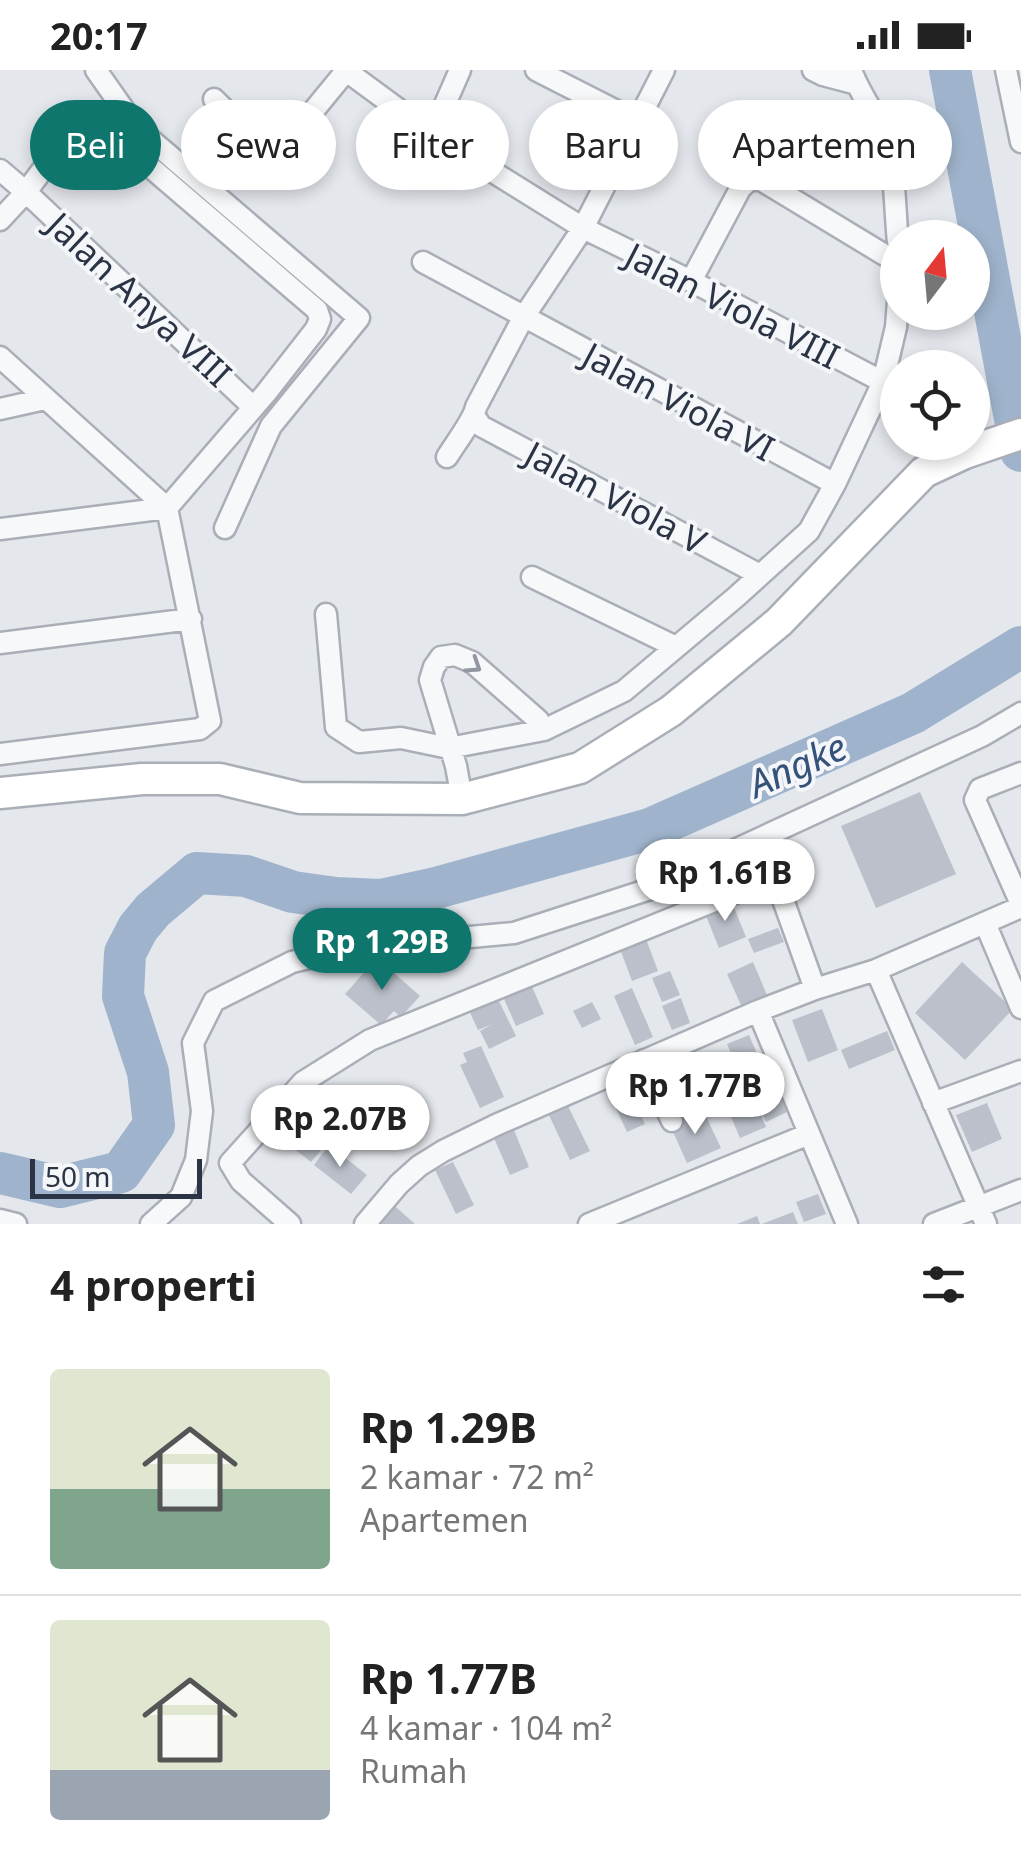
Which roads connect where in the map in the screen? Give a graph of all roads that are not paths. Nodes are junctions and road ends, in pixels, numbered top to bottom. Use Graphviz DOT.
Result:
graph roads {
  1 [pos="96,70"];
  2 [pos="460,70"];
  3 [pos="536,70"];
  4 [pos="664,70"];
  5 [pos="813,70"];
  6 [pos="1006,70"];
  7 [pos="345,71"];
  8 [pos="854,77"];
  9 [pos="214,99"];
  10 [pos="385,100"];
  11 [pos="447,100"];
  12 [pos="595,100"];
  13 [pos="649,100"];
  14 [pos="1017,105"];
  15 [pos="1021,142"];
  16 [pos="0,170"];
  17 [pos="509,182"];
  18 [pos="603,190"];
  19 [pos="26,192"];
  20 [pos="0,220"];
  21 [pos="896,220"];
  22 [pos="583,228"];
  23 [pos="880,251"];
  24 [pos="424,262"];
  25 [pos="691,281"];
  26 [pos="523,318"];
  27 [pos="0,357"];
  28 [pos="880,380"];
  29 [pos="880,388"];
  30 [pos="45,399"];
  31 [pos="253,406"];
  32 [pos="0,409"];
  33 [pos="475,417"];
  34 [pos="1021,434"];
  35 [pos="447,456"];
  36 [pos="835,484"];
  37 [pos="167,508"];
  38 [pos="225,528"];
  39 [pos="0,529"];
  40 [pos="760,574"];
  41 [pos="532,576"];
  42 [pos="326,614"];
  43 [pos="190,619"];
  44 [pos="0,643"];
  45 [pos="676,647"];
  46 [pos="1021,714"];
  47 [pos="544,730"];
  48 [pos="449,748"];
  49 [pos="0,754"];
  50 [pos="1021,773"];
  51 [pos="0,794"];
  52 [pos="462,799"];
  53 [pos="1021,906"];
  54 [pos="985,924"];
  55 [pos="876,970"];
  56 [pos="815,990"];
  57 [pos="1021,1008"];
  58 [pos="758,1011"];
  59 [pos="644,1060"];
  60 [pos="1021,1071"];
  61 [pos="933,1103"];
  62 [pos="672,1121"];
  63 [pos="809,1134"];
  64 [pos="1021,1190"];
  65 [pos="982,1216"];
  66 [pos="0,1220"];
  67 [pos="16,1224"];
  68 [pos="150,1224"];
  69 [pos="290,1224"];
  70 [pos="365,1224"];
  71 [pos="588,1224"];
  72 [pos="847,1224"];
  73 [pos="934,1224"];
  1 -- 38 [label="street"];
  2 -- 11 [label="street"];
  3 -- 12 [label="street"];
  4 -- 13 [label="street"];
  5 -- 8 [label="street"];
  6 -- 14 [label="street"];
  7 -- 9 [label="street"];
  7 -- 10 [label="street, Jalan Viola VIII"];
  8 -- 21 [label="street"];
  14 -- 15 [label="street"];
  16 -- 19 [label="street, Jalan Anya VIII"];
  17 -- 22 [label="street, Jalan Viola VIII"];
  18 -- 22 [label="street"];
  19 -- 20 [label="street"];
  19 -- 31 [label="street, Jalan Anya VIII"];
  19 -- 31 [label="street"];
  22 -- 25 [label="street, Jalan Viola VIII"];
  22 -- 26 [label="street"];
  23 -- 25 [label="street"];
  24 -- 26 [label="street, Jalan Viola VI"];
  25 -- 28 [label="street, Jalan Viola VIII"];
  26 -- 33 [label="street"];
  26 -- 36 [label="street, Jalan Viola VI"];
  27 -- 30 [label="street"];
  29 -- 36 [label="street"];
  30 -- 32 [label="street"];
  30 -- 37 [label="street"];
  31 -- 37 [label="street"];
  33 -- 35 [label="street"];
  33 -- 40 [label="street, Jalan Viola V"];
  34 -- 52 [label="street"];
  36 -- 40 [label="street"];
  37 -- 39 [label="street"];
  37 -- 43 [label="street"];
  40 -- 45 [label="street"];
  41 -- 45 [label="street"];
  42 -- 48 [label="street"];
  43 -- 44 [label="street"];
  43 -- 49 [label="street"];
  45 -- 47 [label="street"];
  46 -- 68 [label="street"];
  47 -- 48 [label="street"];
  48 -- 47 [label="street, one-way"];
  48 -- 52 [label="street"];
  50 -- 53 [label="street"];
  51 -- 52 [label="street"];
  53 -- 54 [label="street"];
  54 -- 55 [label="street"];
  54 -- 57 [label="street"];
  55 -- 56 [label="street"];
  55 -- 61 [label="street"];
  56 -- 58 [label="street"];
  56 -- 69 [label="street"];
  58 -- 59 [label="street"];
  58 -- 63 [label="street"];
  59 -- 62 [label="street"];
  59 -- 70 [label="street"];
  60 -- 61 [label="street"];
  61 -- 65 [label="street"];
  63 -- 71 [label="street"];
  63 -- 72 [label="street"];
  64 -- 65 [label="street"];
  65 -- 73 [label="street"];
  66 -- 67 [label="street"];
}
